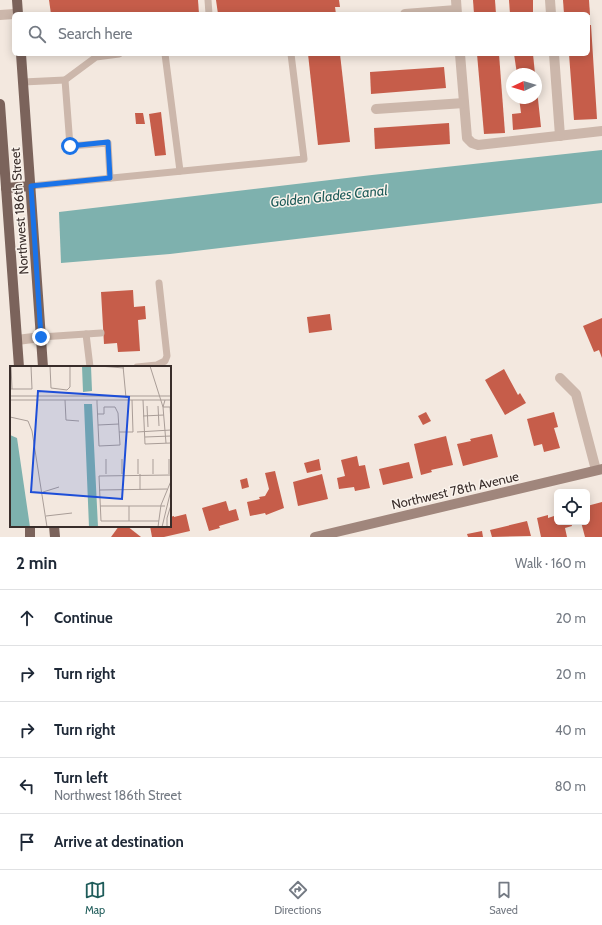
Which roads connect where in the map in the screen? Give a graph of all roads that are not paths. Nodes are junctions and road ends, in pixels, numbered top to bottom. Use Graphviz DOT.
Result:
graph roads {
  1 [pos="17,0"];
  2 [pos="208,0"];
  3 [pos="550,0"];
  4 [pos="456,8"];
  5 [pos="18,12"];
  6 [pos="209,12"];
  7 [pos="422,12"];
  8 [pos="551,12"];
  9 [pos="12,14"];
  10 [pos="0,15"];
  11 [pos="21,56"];
  12 [pos="96,56"];
  13 [pos="165,56"];
  14 [pos="291,56"];
  15 [pos="460,56"];
  16 [pos="554,56"];
  17 [pos="65,80"];
  18 [pos="23,82"];
  19 [pos="464,103"];
  20 [pos="0,104"];
  21 [pos="376,109"];
  22 [pos="602,131"];
  23 [pos="560,136"];
  24 [pos="180,171"];
  25 [pos="110,178"];
  26 [pos="31,186"];
  27 [pos="6,188"];
  28 [pos="159,283"];
  29 [pos="101,333"];
  30 [pos="86,334"];
  31 [pos="41,337"];
  32 [pos="17,340"];
  33 [pos="19,366"];
  34 [pos="43,366"];
  35 [pos="90,366"];
  36 [pos="147,366"];
  37 [pos="560,378"];
  38 [pos="599,470"];
  39 [pos="54,527"];
  40 [pos="55,537"];
  41 [pos="315,537"];
  1 -- 5 [label="main road"];
  2 -- 6 [label="lane"];
  3 -- 8 [label="street"];
  4 -- 7 [label="street"];
  9 -- 10 [label="street"];
  11 -- 18 [label="main road, Northwest 186th Street"];
  12 -- 17 [label="lane"];
  13 -- 24 [label="lane"];
  14 -- 24 [label="lane"];
  15 -- 19 [label="street"];
  16 -- 23 [label="street"];
  17 -- 18 [label="lane"];
  17 -- 25 [label="lane"];
  18 -- 26 [label="main road, Northwest 186th Street"];
  19 -- 21 [label="street"];
  19 -- 23 [label="street"];
  20 -- 27 [label="main road, Northwest 186th Street"];
  22 -- 23 [label="street"];
  24 -- 25 [label="lane"];
  25 -- 26 [label="lane"];
  26 -- 27 [label="main road"];
  26 -- 31 [label="main road, Northwest 186th Street"];
  27 -- 32 [label="main road, Northwest 186th Street"];
  28 -- 36 [label="lane"];
  29 -- 30 [label="lane"];
  30 -- 31 [label="lane"];
  30 -- 35 [label="lane"];
  31 -- 32 [label="street"];
  31 -- 34 [label="main road, Northwest 186th Street"];
  32 -- 33 [label="main road, Northwest 186th Street"];
  37 -- 38 [label="street"];
  38 -- 41 [label="street, Northwest 78th Avenue"];
  39 -- 40 [label="main road"];
}
